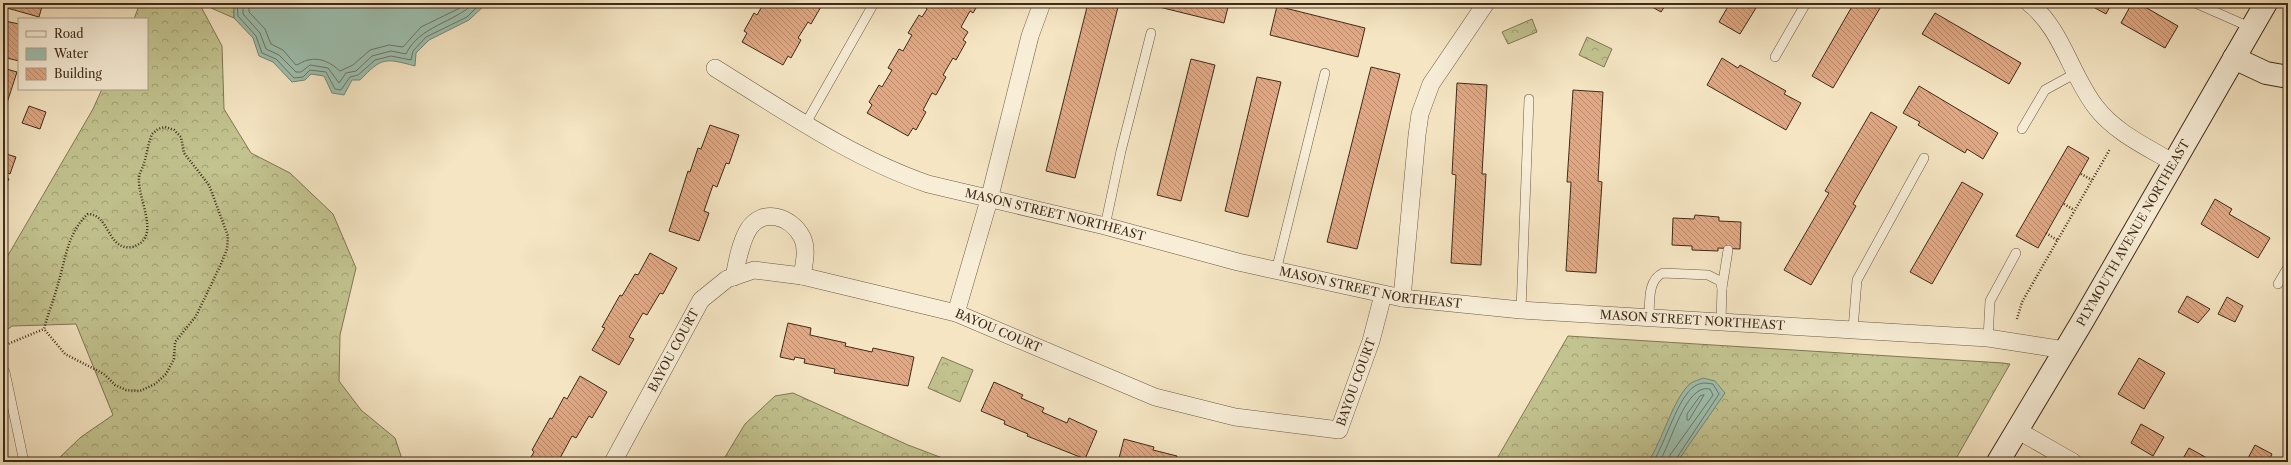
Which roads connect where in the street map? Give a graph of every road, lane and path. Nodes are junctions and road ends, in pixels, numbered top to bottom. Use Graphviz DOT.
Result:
graph roads {
  1 [pos="874,3"];
  2 [pos="1042,3"];
  3 [pos="1486,3"];
  4 [pos="1806,3"];
  5 [pos="2029,3"];
  6 [pos="2195,3"];
  7 [pos="2266,3"];
  8 [pos="2252,28"];
  9 [pos="1151,33"];
  10 [pos="1775,57"];
  11 [pos="2234,58"];
  12 [pos="715,68"];
  13 [pos="1325,73"];
  14 [pos="2076,73"];
  15 [pos="2288,77"];
  16 [pos="1529,99"];
  17 [pos="806,123"];
  18 [pos="2022,129"];
  19 [pos="2110,149"];
  20 [pos="1924,158"];
  21 [pos="2174,163"];
  22 [pos="2081,174"];
  23 [pos="2092,180"];
  24 [pos="989,200"];
  25 [pos="2064,204"];
  26 [pos="2074,210"];
  27 [pos="1105,226"];
  28 [pos="2046,233"];
  29 [pos="2057,240"];
  30 [pos="1728,250"];
  31 [pos="2016,253"];
  32 [pos="2288,267"];
  33 [pos="1276,270"];
  34 [pos="802,276"];
  35 [pos="734,277"];
  36 [pos="2278,284"];
  37 [pos="1722,288"];
  38 [pos="1383,295"];
  39 [pos="1402,298"];
  40 [pos="1521,310"];
  41 [pos="956,313"];
  42 [pos="1649,318"];
  43 [pos="2017,319"];
  44 [pos="1721,322"];
  45 [pos="44,328"];
  46 [pos="1853,329"];
  47 [pos="1988,338"];
  48 [pos="3,346"];
  49 [pos="2065,350"];
  50 [pos="5,372"];
  51 [pos="2017,430"];
  52 [pos="24,462"];
  53 [pos="613,462"];
  54 [pos="1998,462"];
  55 [pos="2073,462"];
  1 -- 17 [label="lane"];
  2 -- 24 [label="street"];
  3 -- 39 [label="street"];
  4 -- 10 [label="lane"];
  5 -- 14 [label="street"];
  6 -- 8 [label="lane"];
  7 -- 8 [label="main road, PLYMOUTH AVENUE NORTHEAST"];
  8 -- 11 [label="main road, PLYMOUTH AVENUE NORTHEAST"];
  9 -- 27 [label="lane"];
  11 -- 15 [label="main road"];
  11 -- 21 [label="main road, PLYMOUTH AVENUE NORTHEAST"];
  12 -- 17 [label="street, MASON STREET NORTHEAST"];
  13 -- 33 [label="lane"];
  14 -- 18 [label="lane"];
  14 -- 21 [label="street"];
  16 -- 40 [label="lane"];
  17 -- 24 [label="street, MASON STREET NORTHEAST"];
  19 -- 23 [label="path"];
  20 -- 46 [label="lane"];
  21 -- 49 [label="main road, PLYMOUTH AVENUE NORTHEAST"];
  22 -- 23 [label="path"];
  23 -- 26 [label="path"];
  24 -- 27 [label="street, MASON STREET NORTHEAST"];
  24 -- 41 [label="street"];
  25 -- 26 [label="path"];
  26 -- 29 [label="path"];
  27 -- 33 [label="street, MASON STREET NORTHEAST"];
  28 -- 29 [label="path"];
  29 -- 43 [label="path"];
  30 -- 37 [label="lane"];
  31 -- 47 [label="lane"];
  32 -- 36 [label="lane"];
  33 -- 38 [label="street, MASON STREET NORTHEAST"];
  34 -- 35 [label="street, BAYOU COURT"];
  34 -- 35 [label="street"];
  34 -- 41 [label="street, BAYOU COURT"];
  35 -- 53 [label="street, BAYOU COURT"];
  37 -- 42 [label="lane"];
  37 -- 44 [label="lane"];
  38 -- 39 [label="street, MASON STREET NORTHEAST"];
  38 -- 41 [label="street, BAYOU COURT"];
  39 -- 40 [label="street, MASON STREET NORTHEAST"];
  40 -- 42 [label="street, MASON STREET NORTHEAST"];
  42 -- 44 [label="street, MASON STREET NORTHEAST"];
  44 -- 46 [label="street, MASON STREET NORTHEAST"];
  45 -- 45 [label="path"];
  45 -- 48 [label="path"];
  46 -- 47 [label="street, MASON STREET NORTHEAST"];
  47 -- 49 [label="street, MASON STREET NORTHEAST"];
  49 -- 51 [label="main road, PLYMOUTH AVENUE NORTHEAST"];
  50 -- 52 [label="lane"];
  51 -- 54 [label="main road, PLYMOUTH AVENUE NORTHEAST"];
  51 -- 55 [label="street"];
}
